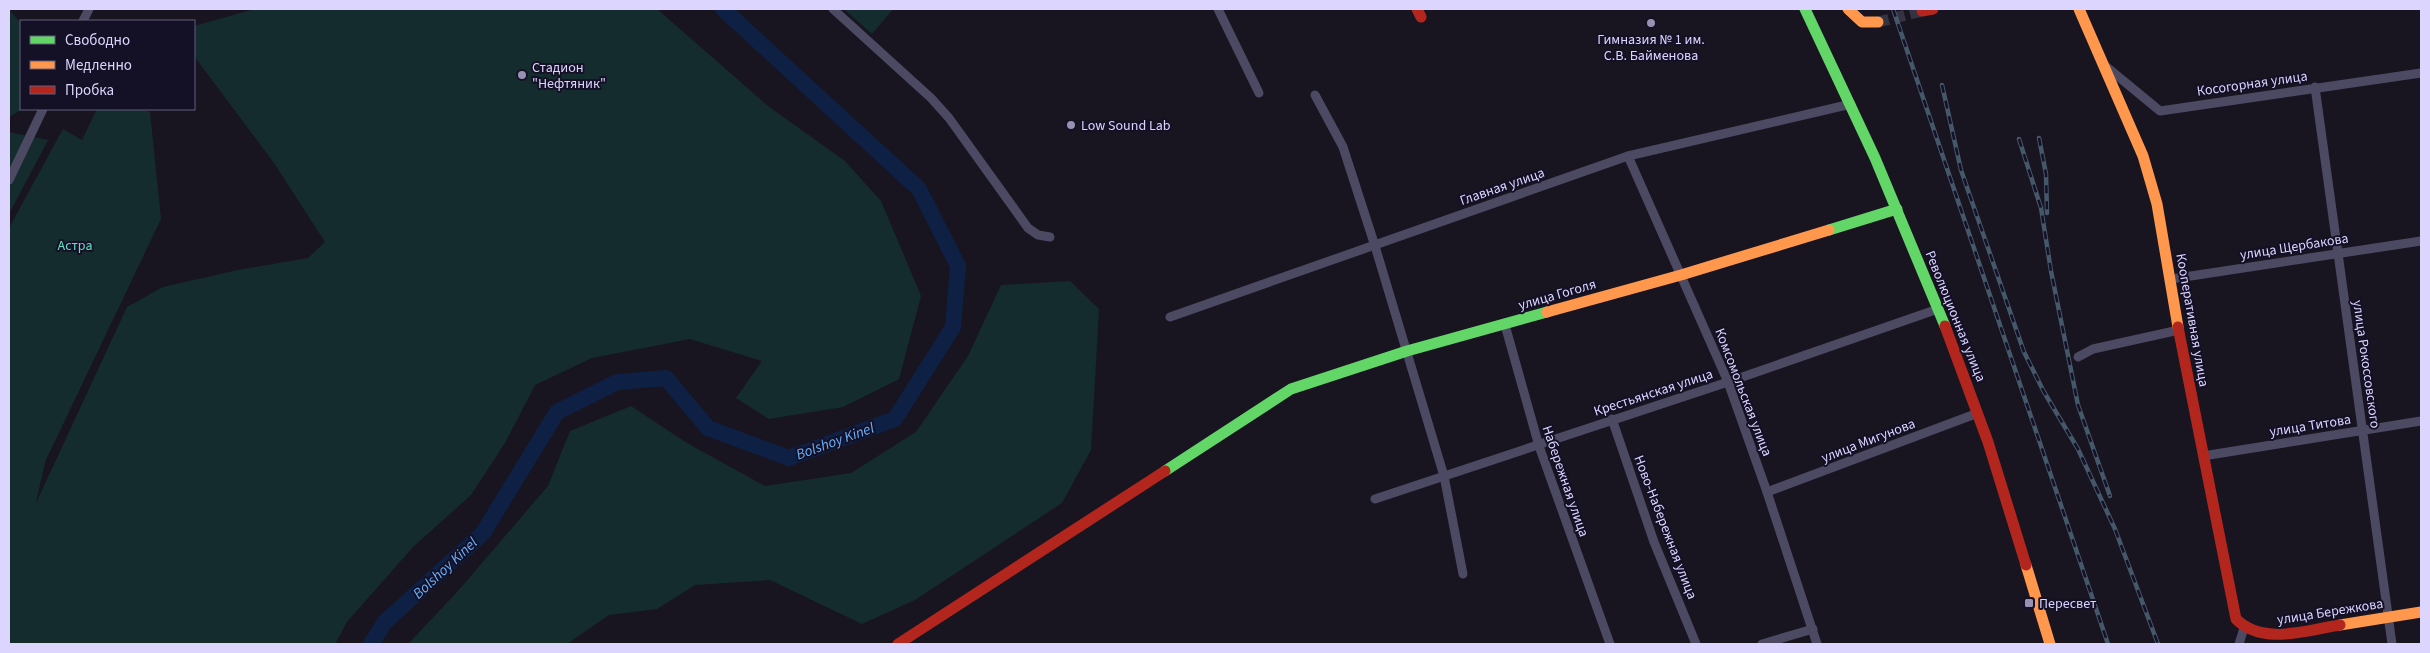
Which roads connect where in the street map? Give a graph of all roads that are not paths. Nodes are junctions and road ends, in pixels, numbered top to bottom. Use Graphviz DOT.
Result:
graph roads {
  1 [pos="833,9"];
  2 [pos="1218,9"];
  3 [pos="1805,9"];
  4 [pos="1848,9"];
  5 [pos="2080,9"];
  6 [pos="1878,22"];
  7 [pos="2103,64"];
  8 [pos="2421,73"];
  9 [pos="2315,87"];
  10 [pos="1259,93"];
  11 [pos="1315,95"];
  12 [pos="1851,104"];
  13 [pos="43,110"];
  14 [pos="1628,156"];
  15 [pos="9,180"];
  16 [pos="1896,209"];
  17 [pos="1050,237"];
  18 [pos="2421,240"];
  19 [pos="1375,246"];
  20 [pos="2337,253"];
  21 [pos="1681,275"];
  22 [pos="2171,279"];
  23 [pos="1938,309"];
  24 [pos="1170,317"];
  25 [pos="1505,325"];
  26 [pos="2179,330"];
  27 [pos="1407,351"];
  28 [pos="2078,357"];
  29 [pos="1728,382"];
  30 [pos="1978,413"];
  31 [pos="1612,420"];
  32 [pos="2421,421"];
  33 [pos="2363,430"];
  34 [pos="1539,446"];
  35 [pos="2203,456"];
  36 [pos="1444,476"];
  37 [pos="1767,492"];
  38 [pos="1375,499"];
  39 [pos="1463,574"];
  40 [pos="2421,612"];
  41 [pos="2388,617"];
  42 [pos="2244,628"];
  43 [pos="1813,629"];
  44 [pos="898,644"];
  45 [pos="1610,644"];
  46 [pos="1696,644"];
  47 [pos="1762,644"];
  48 [pos="1817,644"];
  49 [pos="2050,644"];
  50 [pos="2239,644"];
  51 [pos="2392,644"];
  1 -- 17 [label="street"];
  2 -- 10 [label="street"];
  3 -- 12 [label="street, Революционная улица"];
  4 -- 6 [label="street"];
  5 -- 7 [label="street, Кооперативная улица"];
  7 -- 9 [label="street, Косогорная улица"];
  7 -- 22 [label="street, Кооперативная улица"];
  8 -- 9 [label="street, Косогорная улица"];
  9 -- 20 [label="street, улица Рокоссовского"];
  11 -- 19 [label="street"];
  12 -- 14 [label="street, Главная улица"];
  12 -- 16 [label="street, Революционная улица"];
  13 -- 15 [label="street"];
  14 -- 19 [label="street, Главная улица"];
  14 -- 21 [label="street, Комсомольская улица"];
  16 -- 21 [label="street, улица Гоголя"];
  16 -- 23 [label="street, Революционная улица"];
  18 -- 20 [label="street, улица Щербакова"];
  19 -- 24 [label="street, Главная улица"];
  19 -- 27 [label="street"];
  20 -- 22 [label="street, улица Щербакова"];
  20 -- 33 [label="street, улица Рокоссовского"];
  21 -- 25 [label="street, улица Гоголя"];
  21 -- 29 [label="street, Комсомольская улица"];
  22 -- 26 [label="street, Кооперативная улица"];
  23 -- 29 [label="street, Крестьянская улица"];
  23 -- 30 [label="street, Революционная улица"];
  25 -- 27 [label="street, улица Гоголя"];
  25 -- 34 [label="street, Набережная улица"];
  26 -- 28 [label="street"];
  26 -- 35 [label="street, Кооперативная улица"];
  27 -- 36 [label="street"];
  27 -- 44 [label="street, улица Гоголя"];
  29 -- 31 [label="street, Крестьянская улица"];
  29 -- 37 [label="street, Комсомольская улица"];
  30 -- 37 [label="street, улица Мигунова"];
  30 -- 49 [label="street, Революционная улица"];
  31 -- 34 [label="street, Крестьянская улица"];
  31 -- 46 [label="street, Ново-Набережная улица"];
  32 -- 33 [label="street, улица Титова"];
  33 -- 35 [label="street, улица Титова"];
  33 -- 41 [label="street, улица Рокоссовского"];
  34 -- 36 [label="street, Крестьянская улица"];
  34 -- 45 [label="street, Набережная улица"];
  35 -- 42 [label="street, Кооперативная улица"];
  36 -- 38 [label="street, Крестьянская улица"];
  36 -- 39 [label="street"];
  37 -- 43 [label="street, Комсомольская улица"];
  40 -- 41 [label="street, улица Бережкова"];
  41 -- 42 [label="street, улица Бережкова"];
  41 -- 51 [label="street, улица Рокоссовского"];
  42 -- 50 [label="street"];
  43 -- 47 [label="street"];
  43 -- 48 [label="street, Комсомольская улица"];
}
